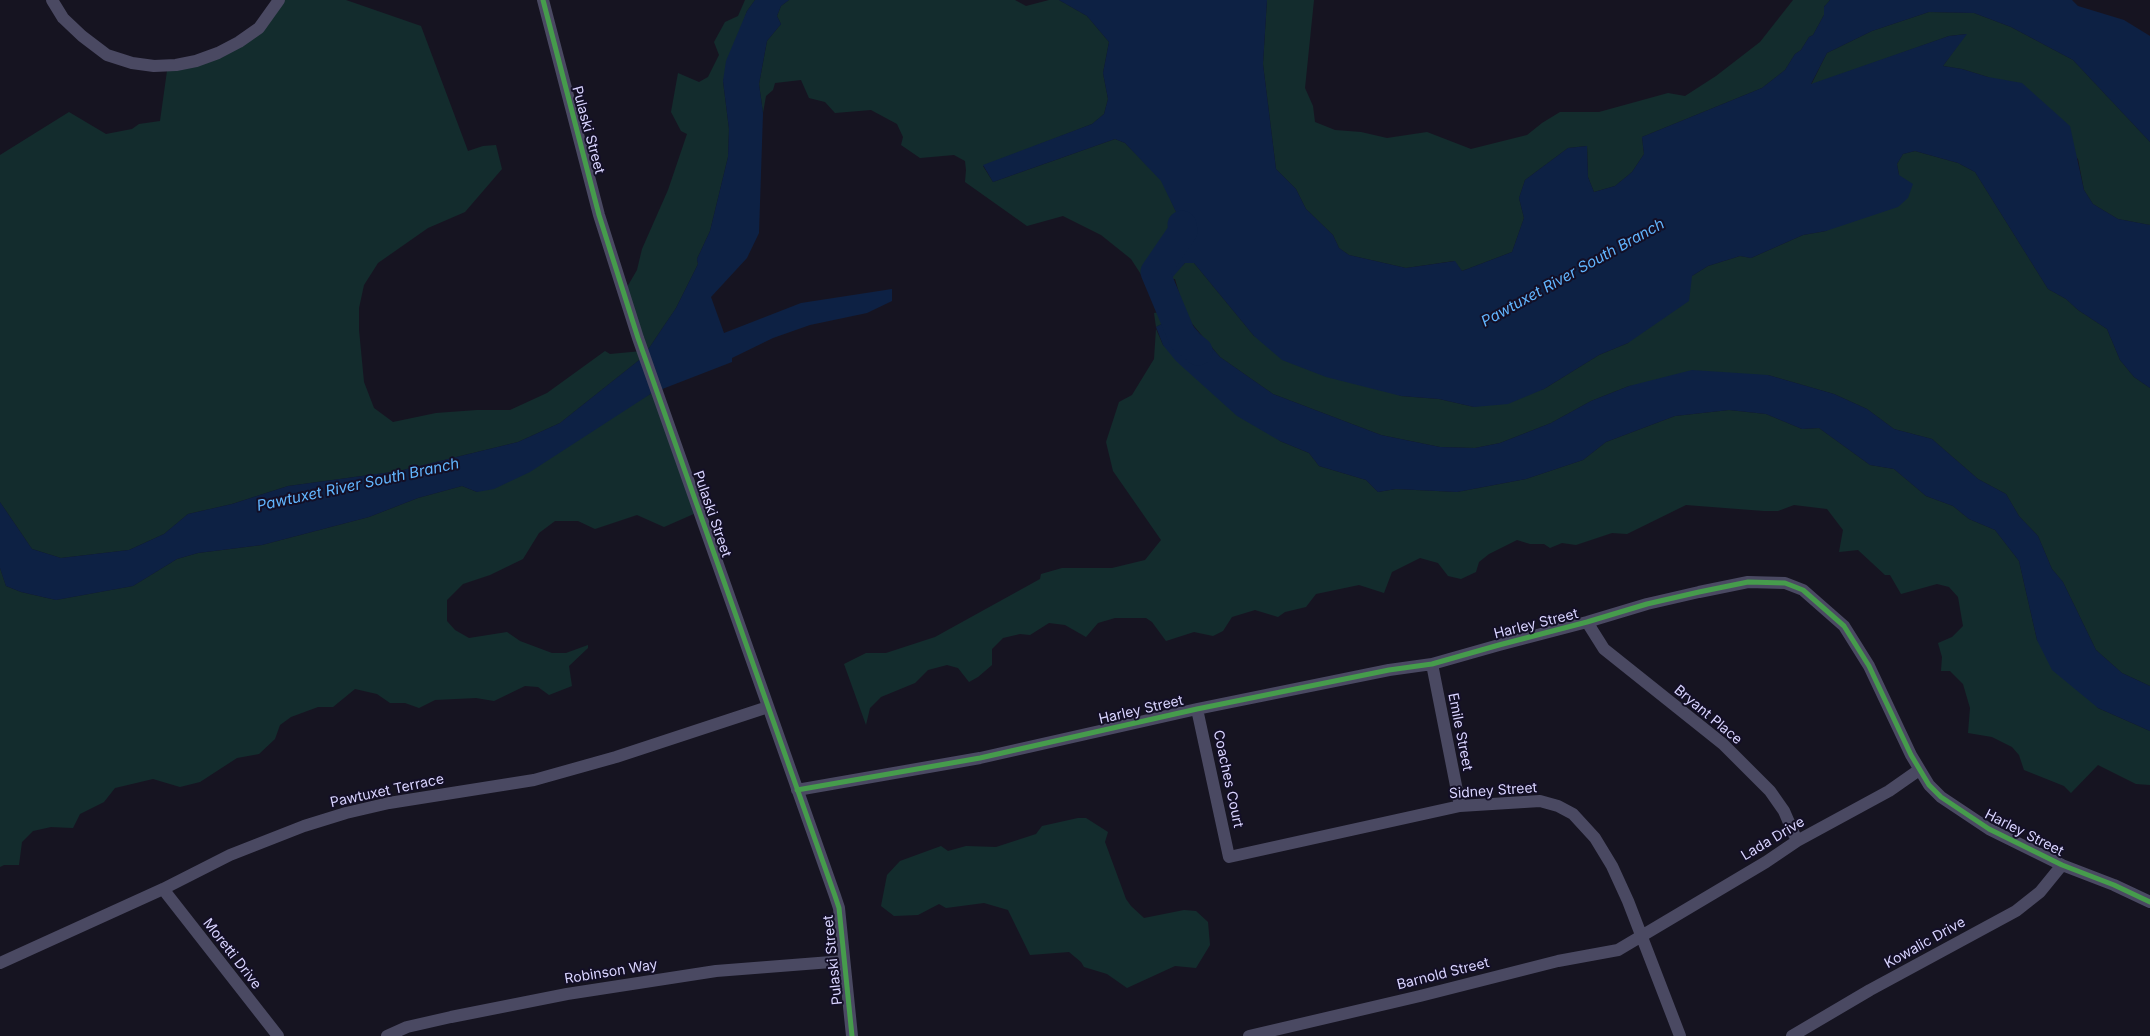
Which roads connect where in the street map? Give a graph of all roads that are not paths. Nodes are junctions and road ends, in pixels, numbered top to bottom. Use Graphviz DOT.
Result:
graph roads {
  1 [pos="52,0"];
  2 [pos="280,0"];
  3 [pos="543,0"];
  4 [pos="1587,622"];
  5 [pos="1432,664"];
  6 [pos="768,707"];
  7 [pos="1197,709"];
  8 [pos="1919,770"];
  9 [pos="797,790"];
  10 [pos="1460,806"];
  11 [pos="1797,841"];
  12 [pos="1229,856"];
  13 [pos="2062,865"];
  14 [pos="163,889"];
  15 [pos="2150,902"];
  16 [pos="1642,937"];
  17 [pos="844,961"];
  18 [pos="0,963"];
  19 [pos="278,1036"];
  20 [pos="387,1036"];
  21 [pos="852,1036"];
  22 [pos="1249,1036"];
  23 [pos="1680,1036"];
  24 [pos="1792,1036"];
  1 -- 2 [label="street"];
  3 -- 6 [label="street, Pulaski Street"];
  4 -- 5 [label="street, Harley Street"];
  4 -- 8 [label="street, Harley Street"];
  4 -- 11 [label="street, Bryant Place"];
  5 -- 7 [label="street, Harley Street"];
  5 -- 10 [label="street, Emile Street"];
  6 -- 9 [label="street, Pulaski Street"];
  6 -- 14 [label="street, Pawtuxet Terrace"];
  7 -- 9 [label="street, Harley Street"];
  7 -- 12 [label="street, Coaches Court"];
  8 -- 11 [label="street, Lada Drive"];
  8 -- 13 [label="street, Harley Street"];
  9 -- 17 [label="street, Pulaski Street"];
  10 -- 12 [label="street, Sidney Street"];
  10 -- 16 [label="street, Sidney Street"];
  11 -- 16 [label="street, Lada Drive"];
  13 -- 15 [label="street, Harley Street"];
  13 -- 24 [label="street, Kowalic Drive"];
  14 -- 18 [label="street, Pawtuxet Terrace"];
  14 -- 19 [label="street, Moretti Drive"];
  16 -- 22 [label="street, Barnold Street"];
  16 -- 23 [label="street, Sidney Street"];
  17 -- 20 [label="street, Robinson Way"];
  17 -- 21 [label="street, Pulaski Street"];
}
